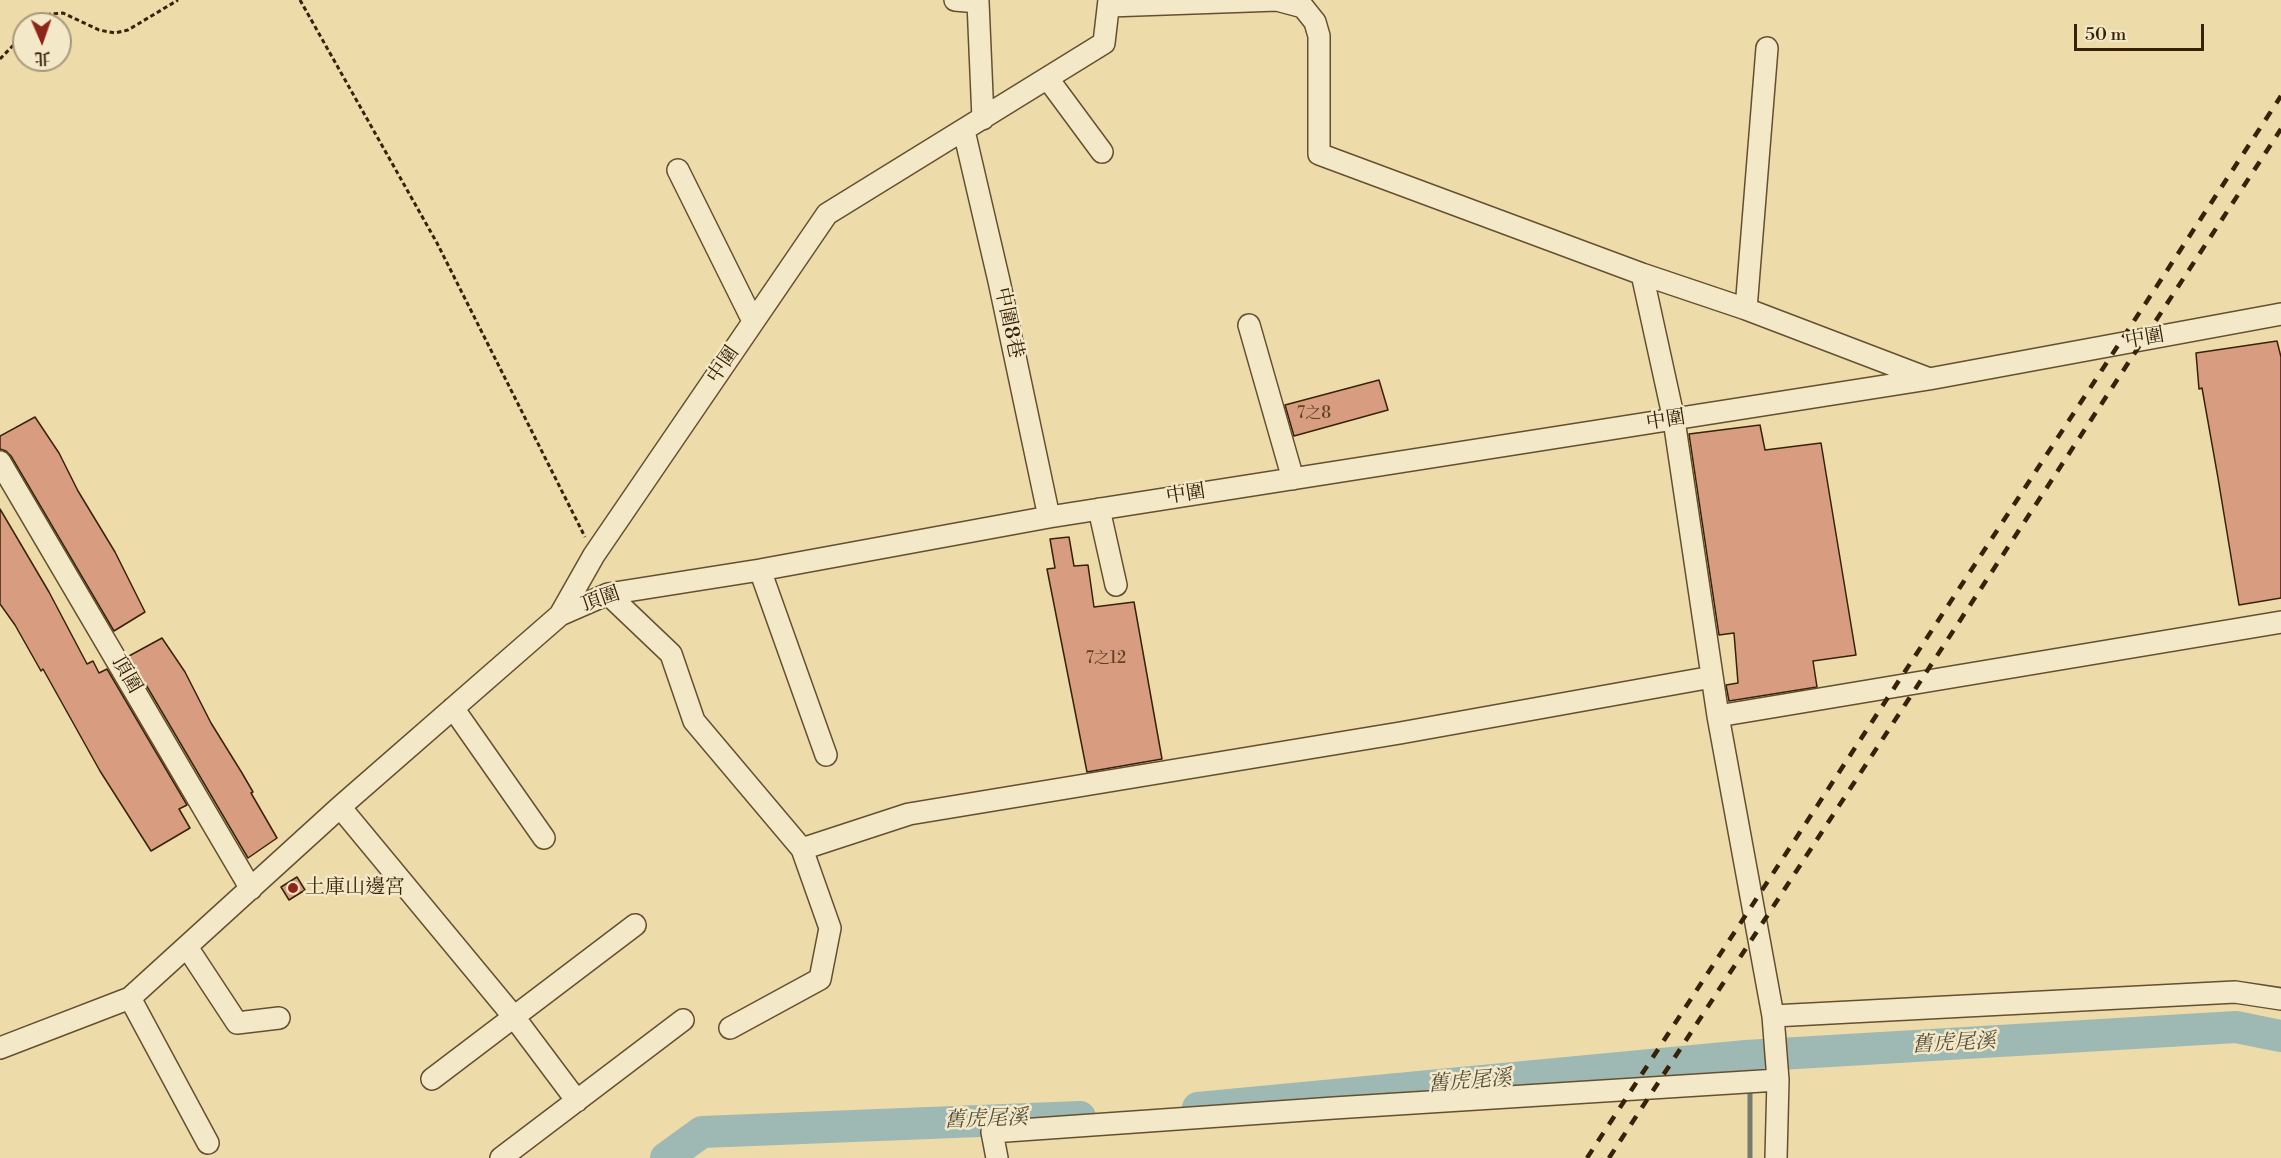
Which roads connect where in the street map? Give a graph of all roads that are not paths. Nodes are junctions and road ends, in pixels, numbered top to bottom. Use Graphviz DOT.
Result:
graph roads {
  1 [pos="955,0"];
  2 [pos="1109,3"];
  3 [pos="1767,48"];
  4 [pos="1048,79"];
  5 [pos="983,119"];
  6 [pos="964,131"];
  7 [pos="1102,152"];
  8 [pos="678,170"];
  9 [pos="1642,274"];
  10 [pos="1746,309"];
  11 [pos="2281,314"];
  12 [pos="753,321"];
  13 [pos="1249,324"];
  14 [pos="1929,379"];
  15 [pos="1674,420"];
  16 [pos="0,462"];
  17 [pos="1293,479"];
  18 [pos="1100,509"];
  19 [pos="1049,516"];
  20 [pos="760,570"];
  21 [pos="1116,585"];
  22 [pos="608,594"];
  23 [pos="560,615"];
  24 [pos="2281,622"];
  25 [pos="1712,677"];
  26 [pos="453,708"];
  27 [pos="1718,716"];
  28 [pos="826,755"];
  29 [pos="340,807"];
  30 [pos="544,838"];
  31 [pos="802,849"];
  32 [pos="251,889"];
  33 [pos="635,925"];
  34 [pos="188,947"];
  35 [pos="130,998"];
  36 [pos="2281,999"];
  37 [pos="1773,1016"];
  38 [pos="514,1017"];
  39 [pos="279,1018"];
  40 [pos="682,1020"];
  41 [pos="730,1028"];
  42 [pos="0,1048"];
  43 [pos="1777,1074"];
  44 [pos="432,1079"];
  45 [pos="577,1101"];
  46 [pos="208,1143"];
  47 [pos="501,1158"];
  48 [pos="997,1158"];
  49 [pos="1776,1158"];
  1 -- 5 [label="street"];
  2 -- 4 [label="street, 中圍"];
  2 -- 9 [label="street"];
  3 -- 10 [label="street"];
  4 -- 5 [label="street, 中圍"];
  4 -- 7 [label="street"];
  5 -- 6 [label="street, 中圍"];
  6 -- 12 [label="street, 中圍"];
  6 -- 19 [label="street, 中圍8巷"];
  8 -- 12 [label="street"];
  9 -- 10 [label="street"];
  9 -- 15 [label="street"];
  10 -- 14 [label="street"];
  11 -- 14 [label="street, 中圍"];
  12 -- 23 [label="street, 中圍"];
  13 -- 17 [label="street"];
  14 -- 15 [label="street, 中圍"];
  15 -- 17 [label="street, 中圍"];
  15 -- 25 [label="street"];
  16 -- 32 [label="street, 頂圍"];
  17 -- 18 [label="street, 中圍"];
  18 -- 19 [label="street, 中圍"];
  18 -- 21 [label="street"];
  19 -- 20 [label="street, 頂圍"];
  20 -- 22 [label="street, 頂圍"];
  20 -- 28 [label="street"];
  22 -- 23 [label="street, 頂圍"];
  22 -- 31 [label="street"];
  23 -- 26 [label="street, 頂圍"];
  24 -- 27 [label="street"];
  25 -- 27 [label="street"];
  25 -- 31 [label="street"];
  26 -- 29 [label="street, 頂圍"];
  26 -- 30 [label="street"];
  27 -- 37 [label="street"];
  29 -- 32 [label="street, 頂圍"];
  29 -- 38 [label="street"];
  31 -- 41 [label="street"];
  32 -- 34 [label="street, 頂圍"];
  33 -- 38 [label="street"];
  34 -- 35 [label="street, 頂圍"];
  34 -- 39 [label="street"];
  35 -- 42 [label="street, 頂圍"];
  35 -- 46 [label="street"];
  36 -- 37 [label="street"];
  37 -- 43 [label="street"];
  38 -- 44 [label="street"];
  38 -- 45 [label="street"];
  40 -- 45 [label="street"];
  43 -- 48 [label="street"];
  43 -- 49 [label="street"];
  45 -- 47 [label="street"];
}
